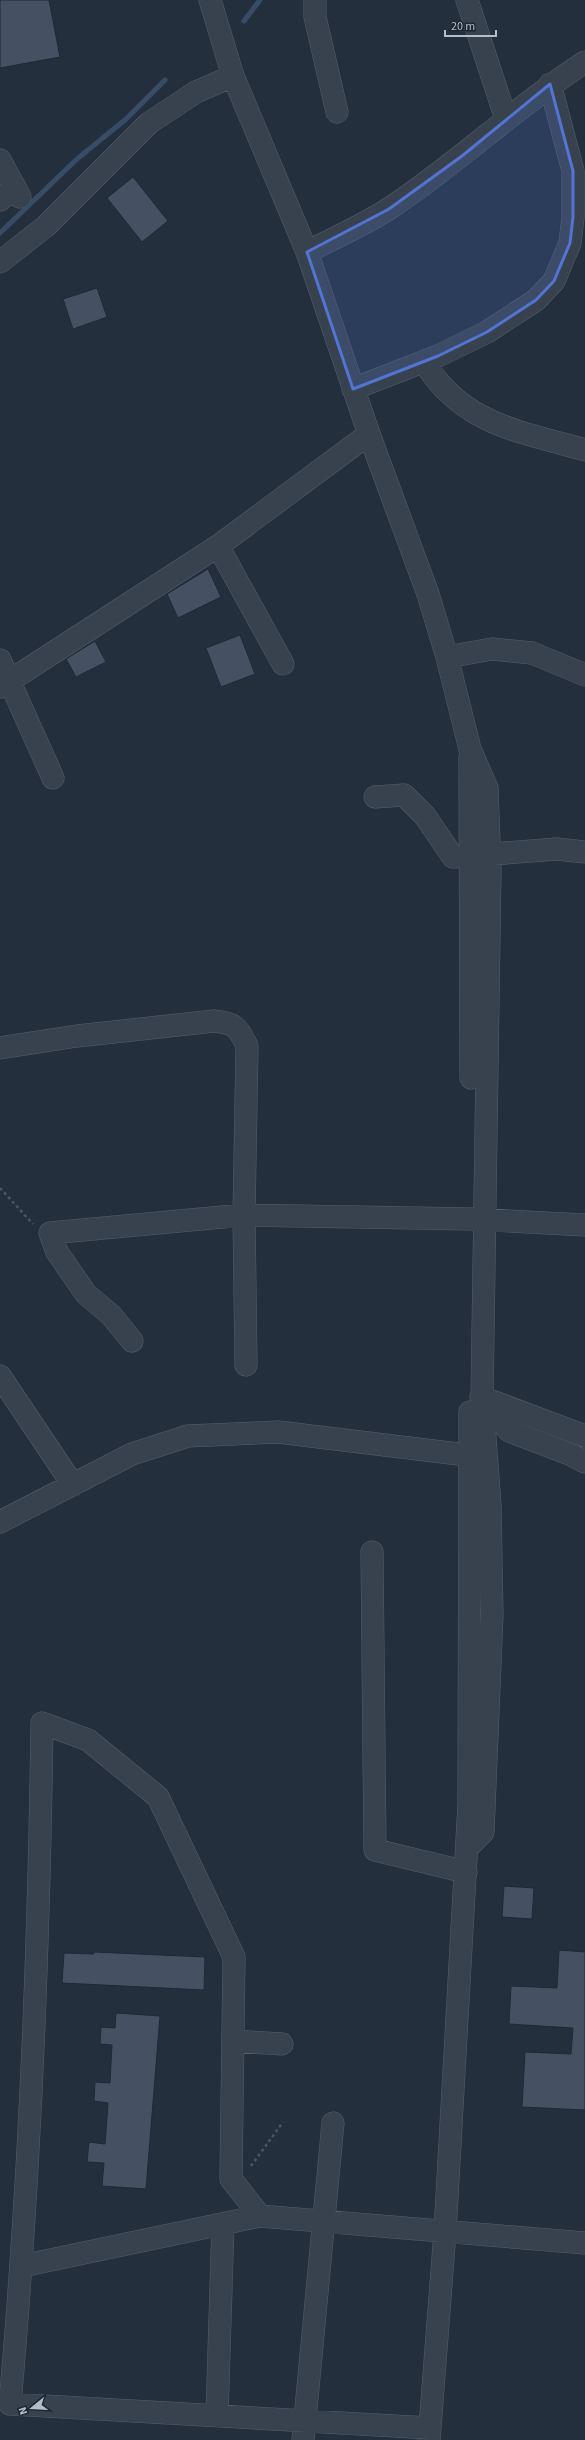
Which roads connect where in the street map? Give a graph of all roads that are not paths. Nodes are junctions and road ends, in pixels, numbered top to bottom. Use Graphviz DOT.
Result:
graph roads {
  1 [pos="210,0"];
  2 [pos="315,0"];
  3 [pos="467,0"];
  4 [pos="585,62"];
  5 [pos="233,76"];
  6 [pos="550,84"];
  7 [pos="336,112"];
  8 [pos="506,119"];
  9 [pos="0,160"];
  10 [pos="12,194"];
  11 [pos="307,252"];
  12 [pos="0,262"];
  13 [pos="424,362"];
  14 [pos="352,389"];
  15 [pos="369,434"];
  16 [pos="585,450"];
  17 [pos="218,546"];
  18 [pos="447,658"];
  19 [pos="0,660"];
  20 [pos="283,664"];
  21 [pos="585,675"];
  22 [pos="5,683"];
  23 [pos="53,778"];
  24 [pos="375,797"];
  25 [pos="585,852"];
  26 [pos="480,856"];
  27 [pos="0,1048"];
  28 [pos="244,1215"];
  29 [pos="478,1220"];
  30 [pos="585,1225"];
  31 [pos="132,1342"];
  32 [pos="246,1365"];
  33 [pos="0,1376"];
  34 [pos="476,1394"];
  35 [pos="585,1436"];
  36 [pos="478,1456"];
  37 [pos="585,1462"];
  38 [pos="73,1485"];
  39 [pos="0,1522"];
  40 [pos="372,1552"];
  41 [pos="466,1872"];
  42 [pos="233,2041"];
  43 [pos="282,2044"];
  44 [pos="333,2123"];
  45 [pos="260,2216"];
  46 [pos="324,2222"];
  47 [pos="223,2224"];
  48 [pos="445,2232"];
  49 [pos="585,2243"];
  50 [pos="22,2266"];
  51 [pos="217,2416"];
  52 [pos="304,2430"];
  53 [pos="430,2434"];
  1 -- 5 [label="street"];
  2 -- 7 [label="street"];
  3 -- 8 [label="street"];
  4 -- 6 [label="street"];
  5 -- 11 [label="street"];
  5 -- 12 [label="street"];
  6 -- 8 [label="street"];
  6 -- 13 [label="street"];
  8 -- 11 [label="street"];
  9 -- 10 [label="street"];
  11 -- 14 [label="street"];
  13 -- 14 [label="street"];
  13 -- 16 [label="street"];
  14 -- 15 [label="street"];
  15 -- 17 [label="street"];
  15 -- 18 [label="street"];
  17 -- 20 [label="street"];
  17 -- 22 [label="street"];
  18 -- 21 [label="street"];
  18 -- 26 [label="street"];
  19 -- 22 [label="street"];
  22 -- 23 [label="street"];
  24 -- 26 [label="street"];
  25 -- 26 [label="street"];
  26 -- 29 [label="street"];
  27 -- 28 [label="street"];
  28 -- 29 [label="street"];
  28 -- 31 [label="street"];
  28 -- 32 [label="street"];
  29 -- 30 [label="street"];
  29 -- 34 [label="street"];
  33 -- 38 [label="street"];
  34 -- 35 [label="street"];
  34 -- 36 [label="street"];
  34 -- 37 [label="street"];
  36 -- 38 [label="street"];
  36 -- 41 [label="street"];
  38 -- 39 [label="street"];
  40 -- 41 [label="street"];
  41 -- 48 [label="street"];
  42 -- 43 [label="street"];
  42 -- 45 [label="street"];
  42 -- 50 [label="street"];
  44 -- 46 [label="street"];
  45 -- 46 [label="street"];
  45 -- 47 [label="street"];
  46 -- 48 [label="street"];
  46 -- 52 [label="street"];
  47 -- 50 [label="street"];
  47 -- 51 [label="street"];
  48 -- 49 [label="street"];
  48 -- 53 [label="street"];
  50 -- 51 [label="street"];
  51 -- 52 [label="street"];
  52 -- 53 [label="street"];
}
